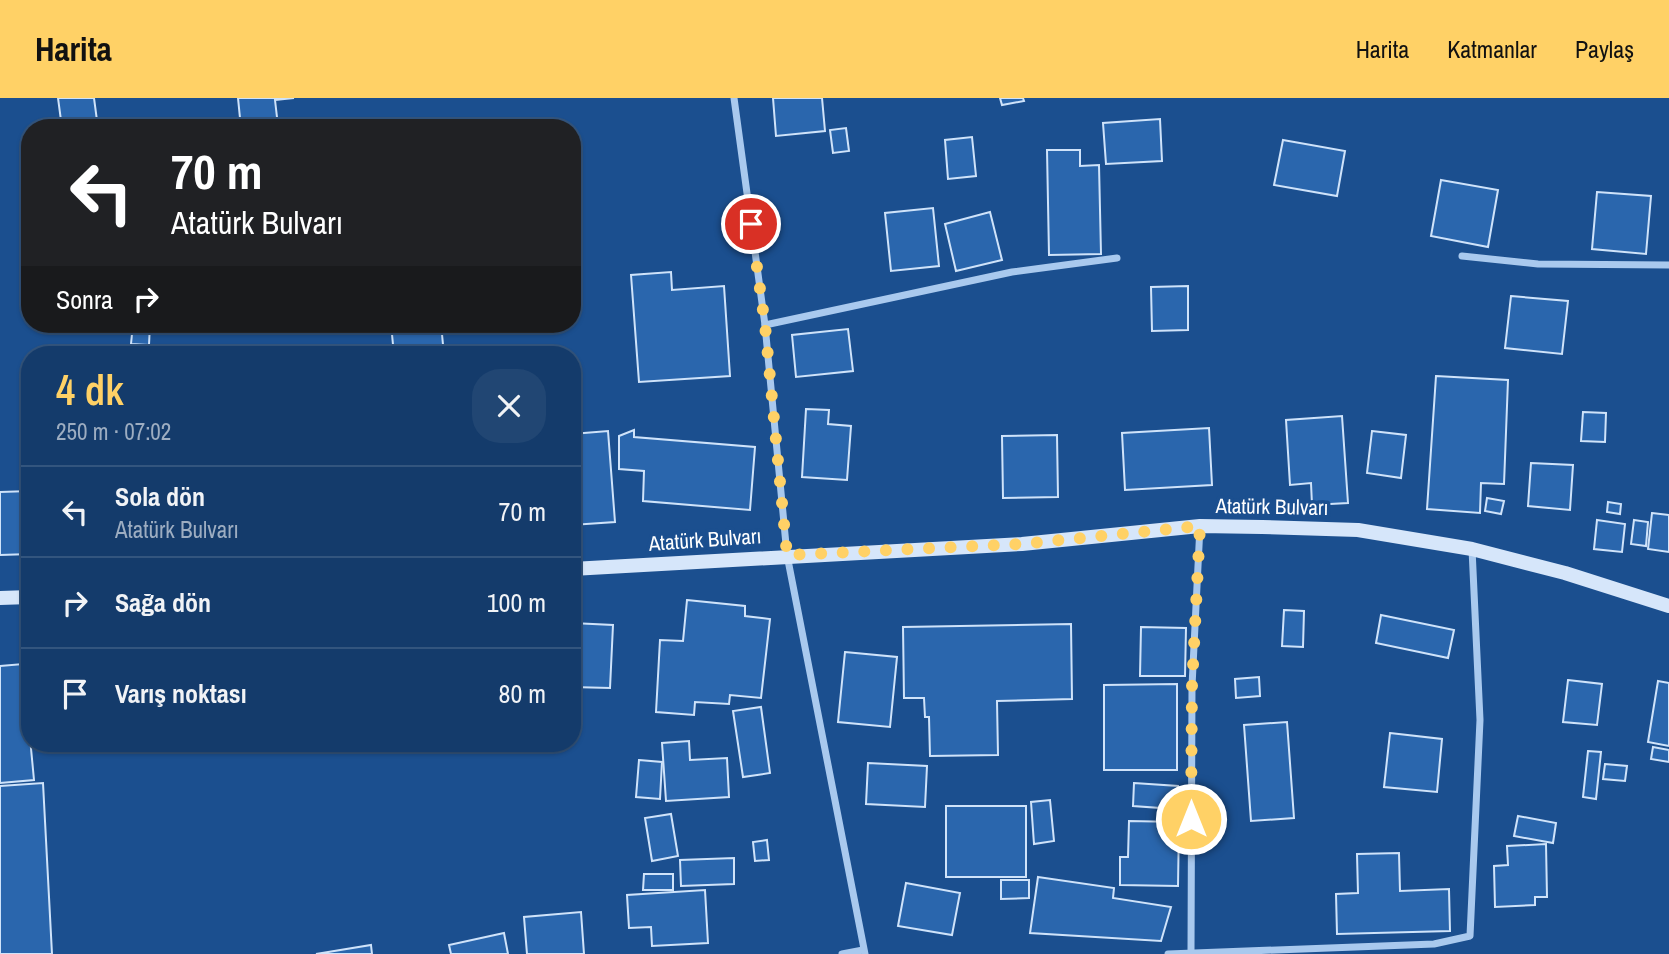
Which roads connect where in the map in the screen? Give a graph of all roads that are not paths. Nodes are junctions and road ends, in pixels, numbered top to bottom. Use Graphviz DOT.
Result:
graph roads {
  1 [pos="734,98"];
  2 [pos="1462,256"];
  3 [pos="1117,258"];
  4 [pos="1669,265"];
  5 [pos="765,325"];
  6 [pos="1200,526"];
  7 [pos="1472,549"];
  8 [pos="787,555"];
  9 [pos="581,568"];
  10 [pos="21,597"];
  11 [pos="0,598"];
  12 [pos="1669,606"];
  13 [pos="864,952"];
  14 [pos="1191,952"];
  15 [pos="1285,952"];
  16 [pos="842,954"];
  17 [pos="1168,954"];
  1 -- 5 [label="street"];
  2 -- 4 [label="street"];
  3 -- 5 [label="street"];
  5 -- 8 [label="street"];
  6 -- 7 [label="main road, Atatürk Bulvarı"];
  6 -- 8 [label="main road, Atatürk Bulvarı"];
  6 -- 14 [label="street"];
  7 -- 12 [label="main road, Atatürk Bulvarı"];
  7 -- 15 [label="street"];
  8 -- 9 [label="main road, Atatürk Bulvarı"];
  8 -- 13 [label="street"];
  10 -- 11 [label="main road"];
  13 -- 16 [label="street"];
  14 -- 15 [label="street"];
  14 -- 17 [label="street"];
}
